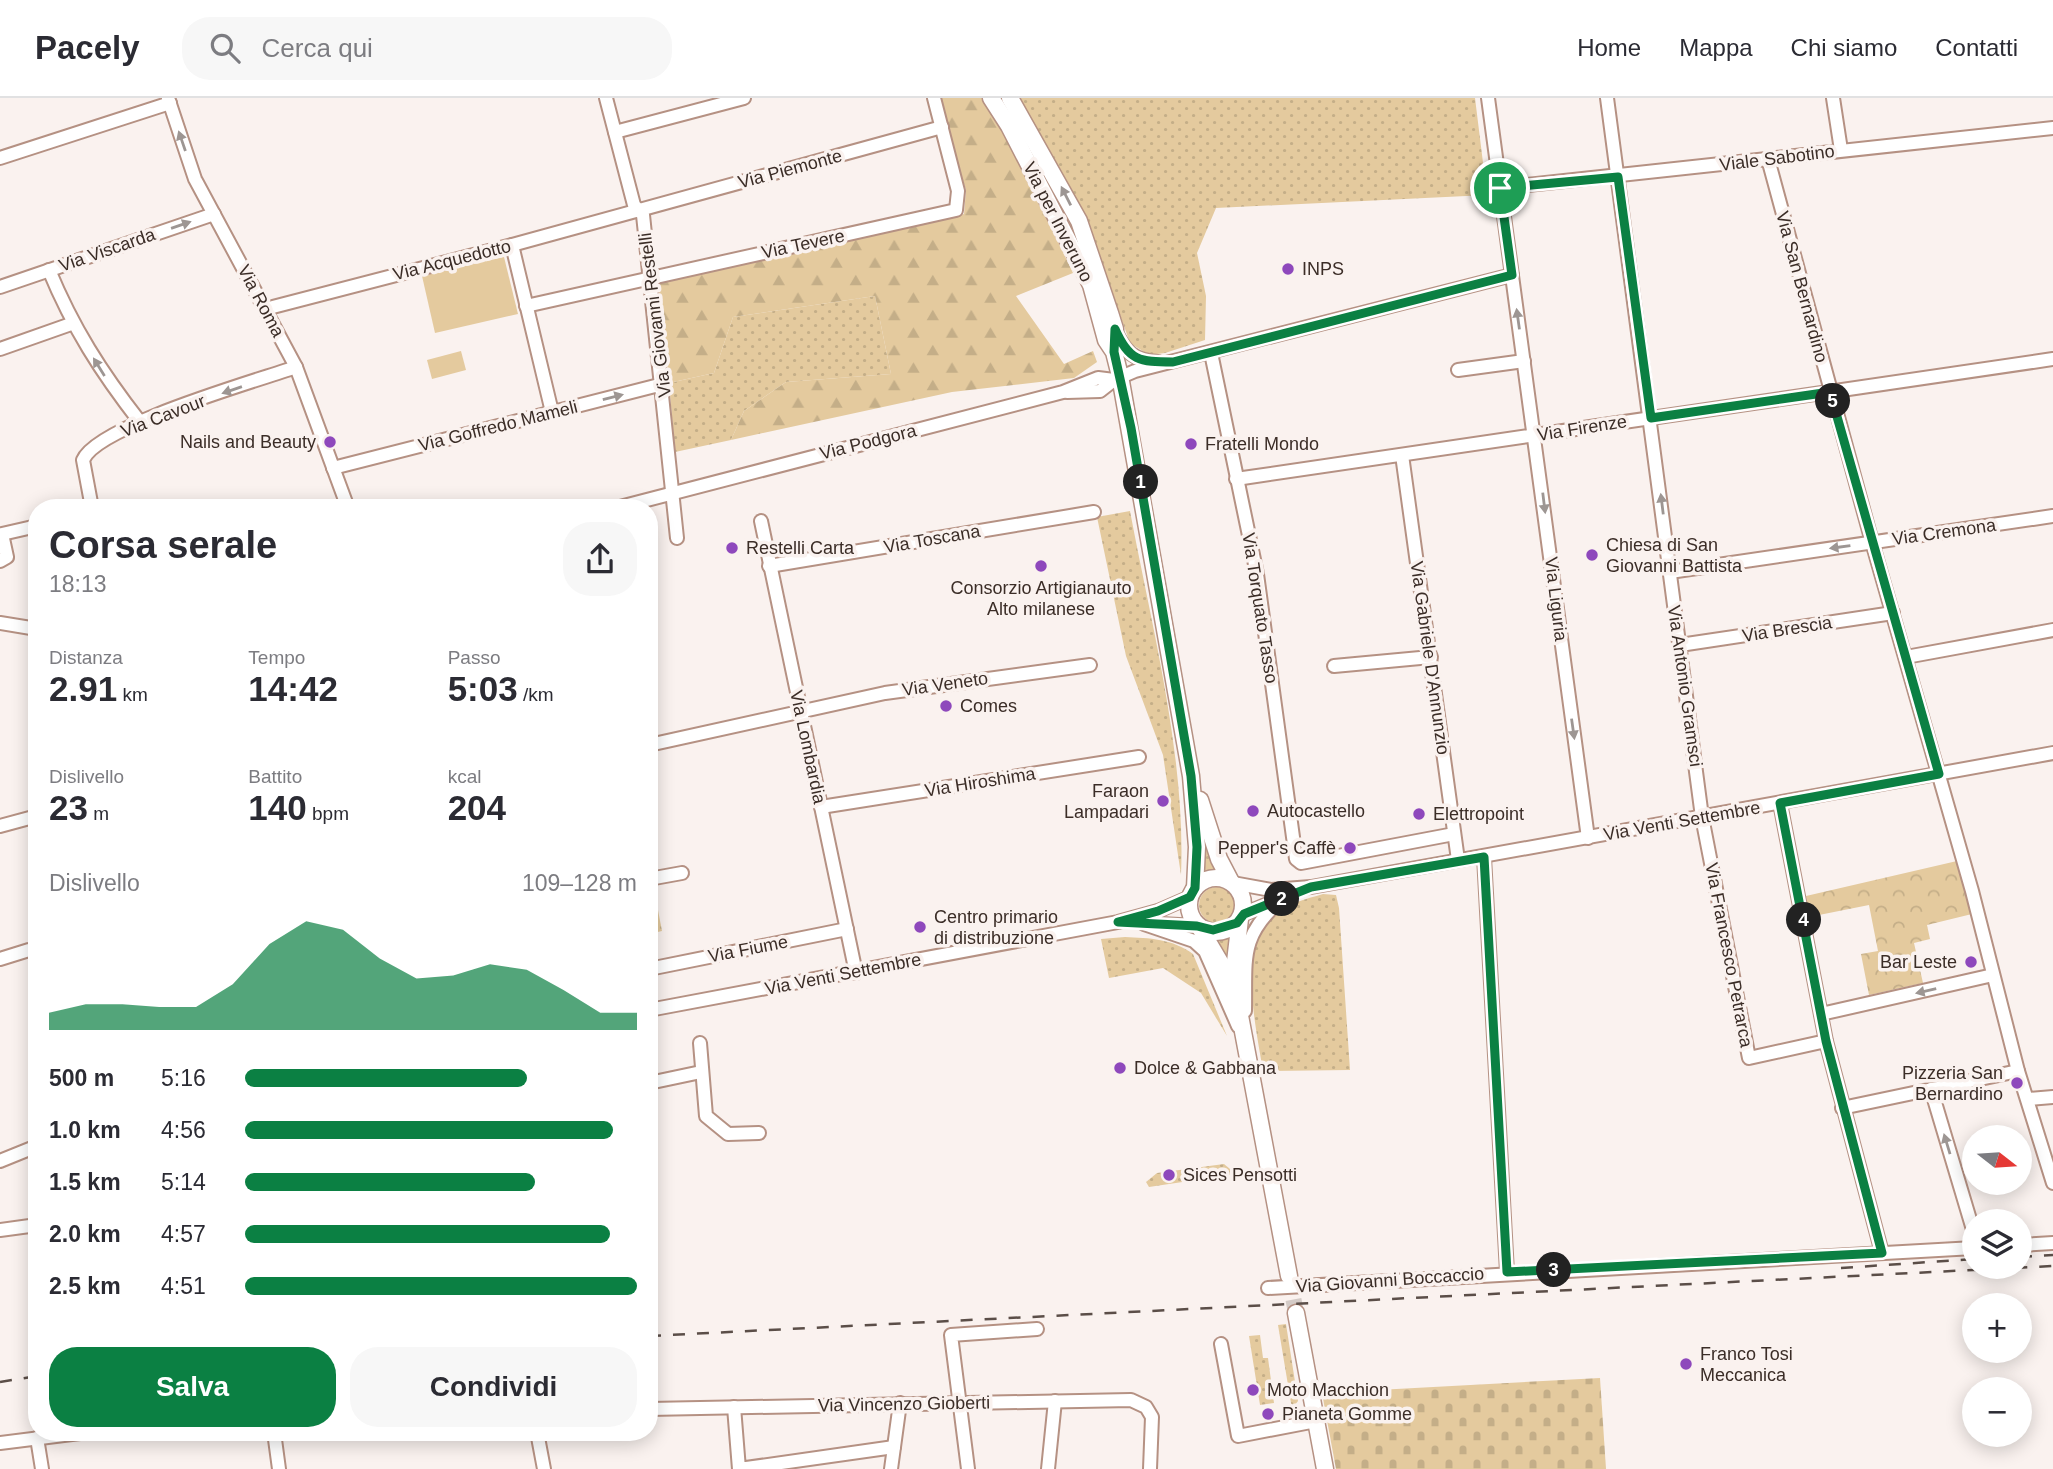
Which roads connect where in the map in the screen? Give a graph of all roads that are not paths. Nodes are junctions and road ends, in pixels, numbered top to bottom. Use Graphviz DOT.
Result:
graph roads {
  1 [pos="606,98"];
  2 [pos="744,98"];
  3 [pos="934,98"];
  4 [pos="991,98"];
  5 [pos="1010,98"];
  6 [pos="1488,98"];
  7 [pos="1607,98"];
  8 [pos="1833,98"];
  9 [pos="169,101"];
  10 [pos="942,127"];
  11 [pos="2053,128"];
  12 [pos="615,132"];
  13 [pos="1841,150"];
  14 [pos="0,158"];
  15 [pos="1768,159"];
  16 [pos="1618,177"];
  17 [pos="1500,188"];
  18 [pos="639,210"];
  19 [pos="214,214"];
  20 [pos="512,245"];
  21 [pos="49,270"];
  22 [pos="1512,275"];
  23 [pos="651,278"];
  24 [pos="0,287"];
  25 [pos="526,306"];
  26 [pos="265,309"];
  27 [pos="71,324"];
  28 [pos="1115,329"];
  29 [pos="0,349"];
  30 [pos="1114,352"];
  31 [pos="1211,353"];
  32 [pos="2053,360"];
  33 [pos="1524,361"];
  34 [pos="1173,362"];
  35 [pos="296,367"];
  36 [pos="1458,370"];
  37 [pos="1119,377"];
  38 [pos="663,384"];
  39 [pos="1830,392"];
  40 [pos="552,412"];
  41 [pos="1651,418"];
  42 [pos="140,422"];
  43 [pos="1535,435"];
  44 [pos="1402,455"];
  45 [pos="333,468"];
  46 [pos="1236,479"];
  47 [pos="673,493"];
  48 [pos="90,499"];
  49 [pos="345,499"];
  50 [pos="650,499"];
  51 [pos="1094,512"];
  52 [pos="2053,516"];
  53 [pos="761,521"];
  54 [pos="28,528"];
  55 [pos="2,534"];
  56 [pos="677,538"];
  57 [pos="1872,542"];
  58 [pos="0,561"];
  59 [pos="769,566"];
  60 [pos="1670,572"];
  61 [pos="1893,613"];
  62 [pos="0,623"];
  63 [pos="28,628"];
  64 [pos="2053,630"];
  65 [pos="1680,645"];
  66 [pos="1431,657"];
  67 [pos="1906,657"];
  68 [pos="1090,665"];
  69 [pos="1334,666"];
  70 [pos="801,713"];
  71 [pos="658,743"];
  72 [pos="2053,753"];
  73 [pos="1139,757"];
  74 [pos="1939,774"];
  75 [pos="1191,776"];
  76 [pos="1780,803"];
  77 [pos="821,807"];
  78 [pos="1702,817"];
  79 [pos="28,818"];
  80 [pos="0,826"];
  81 [pos="1454,834"];
  82 [pos="1588,838"];
  83 [pos="1484,857"];
  84 [pos="1458,860"];
  85 [pos="682,873"];
  86 [pos="658,877"];
  87 [pos="1232,883"];
  88 [pos="1311,887"];
  89 [pos="1192,892"];
  90 [pos="1282,899"];
  91 [pos="1242,917"];
  92 [pos="1118,922"];
  93 [pos="1144,924"];
  94 [pos="1198,927"];
  95 [pos="847,929"];
  96 [pos="28,950"];
  97 [pos="0,959"];
  98 [pos="658,967"];
  99 [pos="856,973"];
  100 [pos="1993,975"];
  101 [pos="1238,1005"];
  102 [pos="658,1008"];
  103 [pos="1821,1014"];
  104 [pos="1245,1039"];
  105 [pos="1826,1041"];
  106 [pos="700,1043"];
  107 [pos="2018,1071"];
  108 [pos="701,1072"];
  109 [pos="658,1081"];
  110 [pos="1931,1089"];
  111 [pos="2053,1097"];
  112 [pos="2028,1099"];
  113 [pos="1842,1108"];
  114 [pos="759,1133"];
  115 [pos="28,1150"];
  116 [pos="0,1161"];
  117 [pos="2053,1183"];
  118 [pos="1967,1209"];
  119 [pos="28,1226"];
  120 [pos="0,1230"];
  121 [pos="2053,1243"];
  122 [pos="2032,1244"];
  123 [pos="1962,1249"];
  124 [pos="1882,1253"];
  125 [pos="1507,1272"];
  126 [pos="1289,1276"];
  127 [pos="1268,1288"];
  128 [pos="1296,1313"];
  129 [pos="1037,1329"];
  130 [pos="1221,1343"];
  131 [pos="1055,1401"];
  132 [pos="959,1402"];
  133 [pos="900,1403"];
  134 [pos="734,1407"];
  135 [pos="658,1409"];
  136 [pos="1316,1421"];
  137 [pos="28,1439"];
  138 [pos="37,1441"];
  139 [pos="275,1441"];
  140 [pos="539,1441"];
  141 [pos="0,1443"];
  142 [pos="894,1447"];
  143 [pos="42,1469"];
  144 [pos="279,1469"];
  145 [pos="544,1469"];
  146 [pos="739,1469"];
  147 [pos="891,1469"];
  148 [pos="968,1469"];
  149 [pos="1048,1469"];
  150 [pos="1150,1469"];
  151 [pos="1325,1469"];
  1 -- 12 [label="street, Via Giovanni Restelli"];
  2 -- 12 [label="street"];
  3 -- 10 [label="street"];
  4 -- 30 [label="main road, Via per Inveruno"];
  28 -- 5 [label="main road, Via per Inveruno, one-way"];
  6 -- 17 [label="street, Via Liguria"];
  7 -- 16 [label="street, Via Antonio Gramsci"];
  8 -- 13 [label="street"];
  9 -- 14 [label="street"];
  19 -- 9 [label="street, Via Roma, one-way"];
  10 -- 18 [label="street, Via Piemonte"];
  10 -- 23 [label="street, Via Tevere"];
  11 -- 13 [label="street, Viale Sabotino"];
  12 -- 18 [label="street, Via Giovanni Restelli"];
  13 -- 15 [label="street, Viale Sabotino"];
  15 -- 16 [label="street, Viale Sabotino"];
  15 -- 39 [label="street, Via San Bernardino"];
  16 -- 17 [label="street, Viale Sabotino"];
  16 -- 41 [label="street, Via Antonio Gramsci"];
  17 -- 22 [label="street, Via Liguria"];
  18 -- 20 [label="street, Via Acquedotto"];
  18 -- 23 [label="street, Via Giovanni Restelli"];
  21 -- 19 [label="street, Via Viscarda, one-way"];
  19 -- 26 [label="street, Via Roma"];
  20 -- 25 [label="street"];
  20 -- 26 [label="street, Via Acquedotto"];
  21 -- 24 [label="street, Via Viscarda"];
  21 -- 27 [label="street"];
  22 -- 31 [label="street, Via Podgora"];
  33 -- 22 [label="street, Via Liguria, one-way"];
  23 -- 25 [label="street, Via Tevere"];
  23 -- 38 [label="street, Via Giovanni Restelli"];
  25 -- 40 [label="street"];
  26 -- 35 [label="street, Via Roma"];
  27 -- 29 [label="street"];
  42 -- 27 [label="street, one-way"];
  28 -- 30 [label="main road, Via per Inveruno"];
  28 -- 34 [label="street"];
  30 -- 37 [label="main road, Via per Inveruno"];
  31 -- 34 [label="street, Via Podgora"];
  31 -- 46 [label="street, Via Torquato Tasso"];
  32 -- 39 [label="street, Via Firenze"];
  33 -- 36 [label="street"];
  33 -- 43 [label="street, Via Liguria"];
  34 -- 37 [label="street, Via Podgora"];
  35 -- 42 [label="street, Via Cavour, one-way"];
  35 -- 45 [label="street, Via Roma"];
  37 -- 47 [label="street, Via Podgora"];
  37 -- 75 [label="main road, Via per Inveruno"];
  40 -- 38 [label="street, Via Goffredo Mameli, one-way"];
  38 -- 47 [label="street, Via Giovanni Restelli"];
  39 -- 41 [label="street, Via Firenze"];
  39 -- 57 [label="street, Via San Bernardino"];
  40 -- 45 [label="street, Via Goffredo Mameli"];
  41 -- 43 [label="street, Via Firenze"];
  60 -- 41 [label="street, Via Antonio Gramsci, one-way"];
  42 -- 48 [label="street, Via Cavour"];
  43 -- 44 [label="street, Via Firenze"];
  43 -- 82 [label="street, Via Liguria, one-way"];
  44 -- 46 [label="street, Via Firenze"];
  44 -- 66 [label="street, Via Gabriele D'Annunzio"];
  45 -- 49 [label="street, Via Roma"];
  46 -- 81 [label="street, Via Torquato Tasso"];
  47 -- 50 [label="street, Via Podgora"];
  47 -- 56 [label="street, Via Giovanni Restelli"];
  51 -- 59 [label="street, Via Toscana"];
  52 -- 57 [label="street, Via Cremona"];
  53 -- 59 [label="street, Via Lombardia"];
  54 -- 55 [label="street"];
  55 -- 58 [label="street"];
  57 -- 60 [label="street, Via Cremona, one-way"];
  57 -- 61 [label="street, Via San Bernardino"];
  59 -- 70 [label="street, Via Lombardia"];
  60 -- 65 [label="street, Via Antonio Gramsci"];
  61 -- 65 [label="street, Via Brescia"];
  61 -- 67 [label="street, Via San Bernardino"];
  62 -- 63 [label="street"];
  64 -- 67 [label="street"];
  65 -- 78 [label="street, Via Antonio Gramsci"];
  66 -- 69 [label="street"];
  66 -- 81 [label="street, Via Gabriele D'Annunzio"];
  67 -- 74 [label="street, Via San Bernardino"];
  68 -- 70 [label="street, Via Veneto"];
  70 -- 71 [label="street, Via Veneto"];
  70 -- 77 [label="street, Via Lombardia"];
  72 -- 74 [label="street, Via Venti Settembre"];
  73 -- 77 [label="street, Via Hiroshima"];
  74 -- 76 [label="street, Via Venti Settembre"];
  74 -- 100 [label="street, Via San Bernardino"];
  75 -- 87 [label="main road, Via per Inveruno"];
  75 -- 89 [label="main road, Via per Inveruno"];
  76 -- 78 [label="street, Via Venti Settembre"];
  76 -- 103 [label="street"];
  77 -- 95 [label="street, Via Lombardia"];
  78 -- 82 [label="street, Via Venti Settembre"];
  78 -- 105 [label="street, Via Francesco Petrarca"];
  79 -- 80 [label="street"];
  81 -- 84 [label="street, Via Gabriele D'Annunzio"];
  82 -- 83 [label="street, Via Venti Settembre"];
  83 -- 84 [label="street, Via Venti Settembre"];
  83 -- 125 [label="street"];
  84 -- 88 [label="street, Via Venti Settembre"];
  85 -- 86 [label="street"];
  87 -- 88 [label="street, Via Venti Settembre"];
  87 -- 89 [label="main road"];
  87 -- 91 [label="main road"];
  88 -- 90 [label="street, Via Venti Settembre"];
  89 -- 92 [label="street, Via Venti Settembre"];
  89 -- 94 [label="main road"];
  90 -- 91 [label="street, Via Venti Settembre"];
  90 -- 104 [label="street"];
  91 -- 94 [label="main road"];
  91 -- 101 [label="main road"];
  92 -- 93 [label="street, Via Venti Settembre"];
  92 -- 99 [label="street, Via Venti Settembre"];
  93 -- 94 [label="street, Via Venti Settembre"];
  93 -- 104 [label="street"];
  94 -- 101 [label="main road"];
  95 -- 98 [label="street, Via Fiume"];
  95 -- 99 [label="street, Via Lombardia"];
  96 -- 97 [label="street"];
  99 -- 102 [label="street, Via Venti Settembre"];
  100 -- 103 [label="street, one-way"];
  100 -- 107 [label="street, Via San Bernardino"];
  101 -- 104 [label="main road"];
  103 -- 105 [label="street"];
  104 -- 126 [label="main road"];
  105 -- 113 [label="street"];
  106 -- 108 [label="street"];
  107 -- 110 [label="street"];
  107 -- 112 [label="street, Via San Bernardino"];
  108 -- 109 [label="street"];
  108 -- 114 [label="street"];
  110 -- 113 [label="street"];
  118 -- 110 [label="street, one-way"];
  111 -- 112 [label="street"];
  112 -- 117 [label="street, Via San Bernardino"];
  113 -- 124 [label="street"];
  115 -- 116 [label="street"];
  119 -- 120 [label="street"];
  121 -- 122 [label="street"];
  123 -- 124 [label="street, Via Giovanni Boccaccio"];
  124 -- 125 [label="street, Via Giovanni Boccaccio"];
  125 -- 127 [label="street, Via Giovanni Boccaccio"];
  128 -- 136 [label="main road"];
  129 -- 132 [label="street"];
  130 -- 136 [label="street"];
  131 -- 132 [label="street, Via Vincenzo Gioberti"];
  131 -- 149 [label="street"];
  131 -- 150 [label="street, Via Vincenzo Gioberti"];
  132 -- 133 [label="street, Via Vincenzo Gioberti"];
  132 -- 148 [label="street"];
  133 -- 134 [label="street, Via Vincenzo Gioberti"];
  133 -- 142 [label="street"];
  134 -- 135 [label="street, Via Vincenzo Gioberti"];
  134 -- 146 [label="street"];
  136 -- 151 [label="main road"];
  137 -- 141 [label="street"];
  138 -- 143 [label="street"];
  139 -- 144 [label="street"];
  140 -- 145 [label="street"];
  142 -- 146 [label="street"];
  142 -- 147 [label="street"];
}
